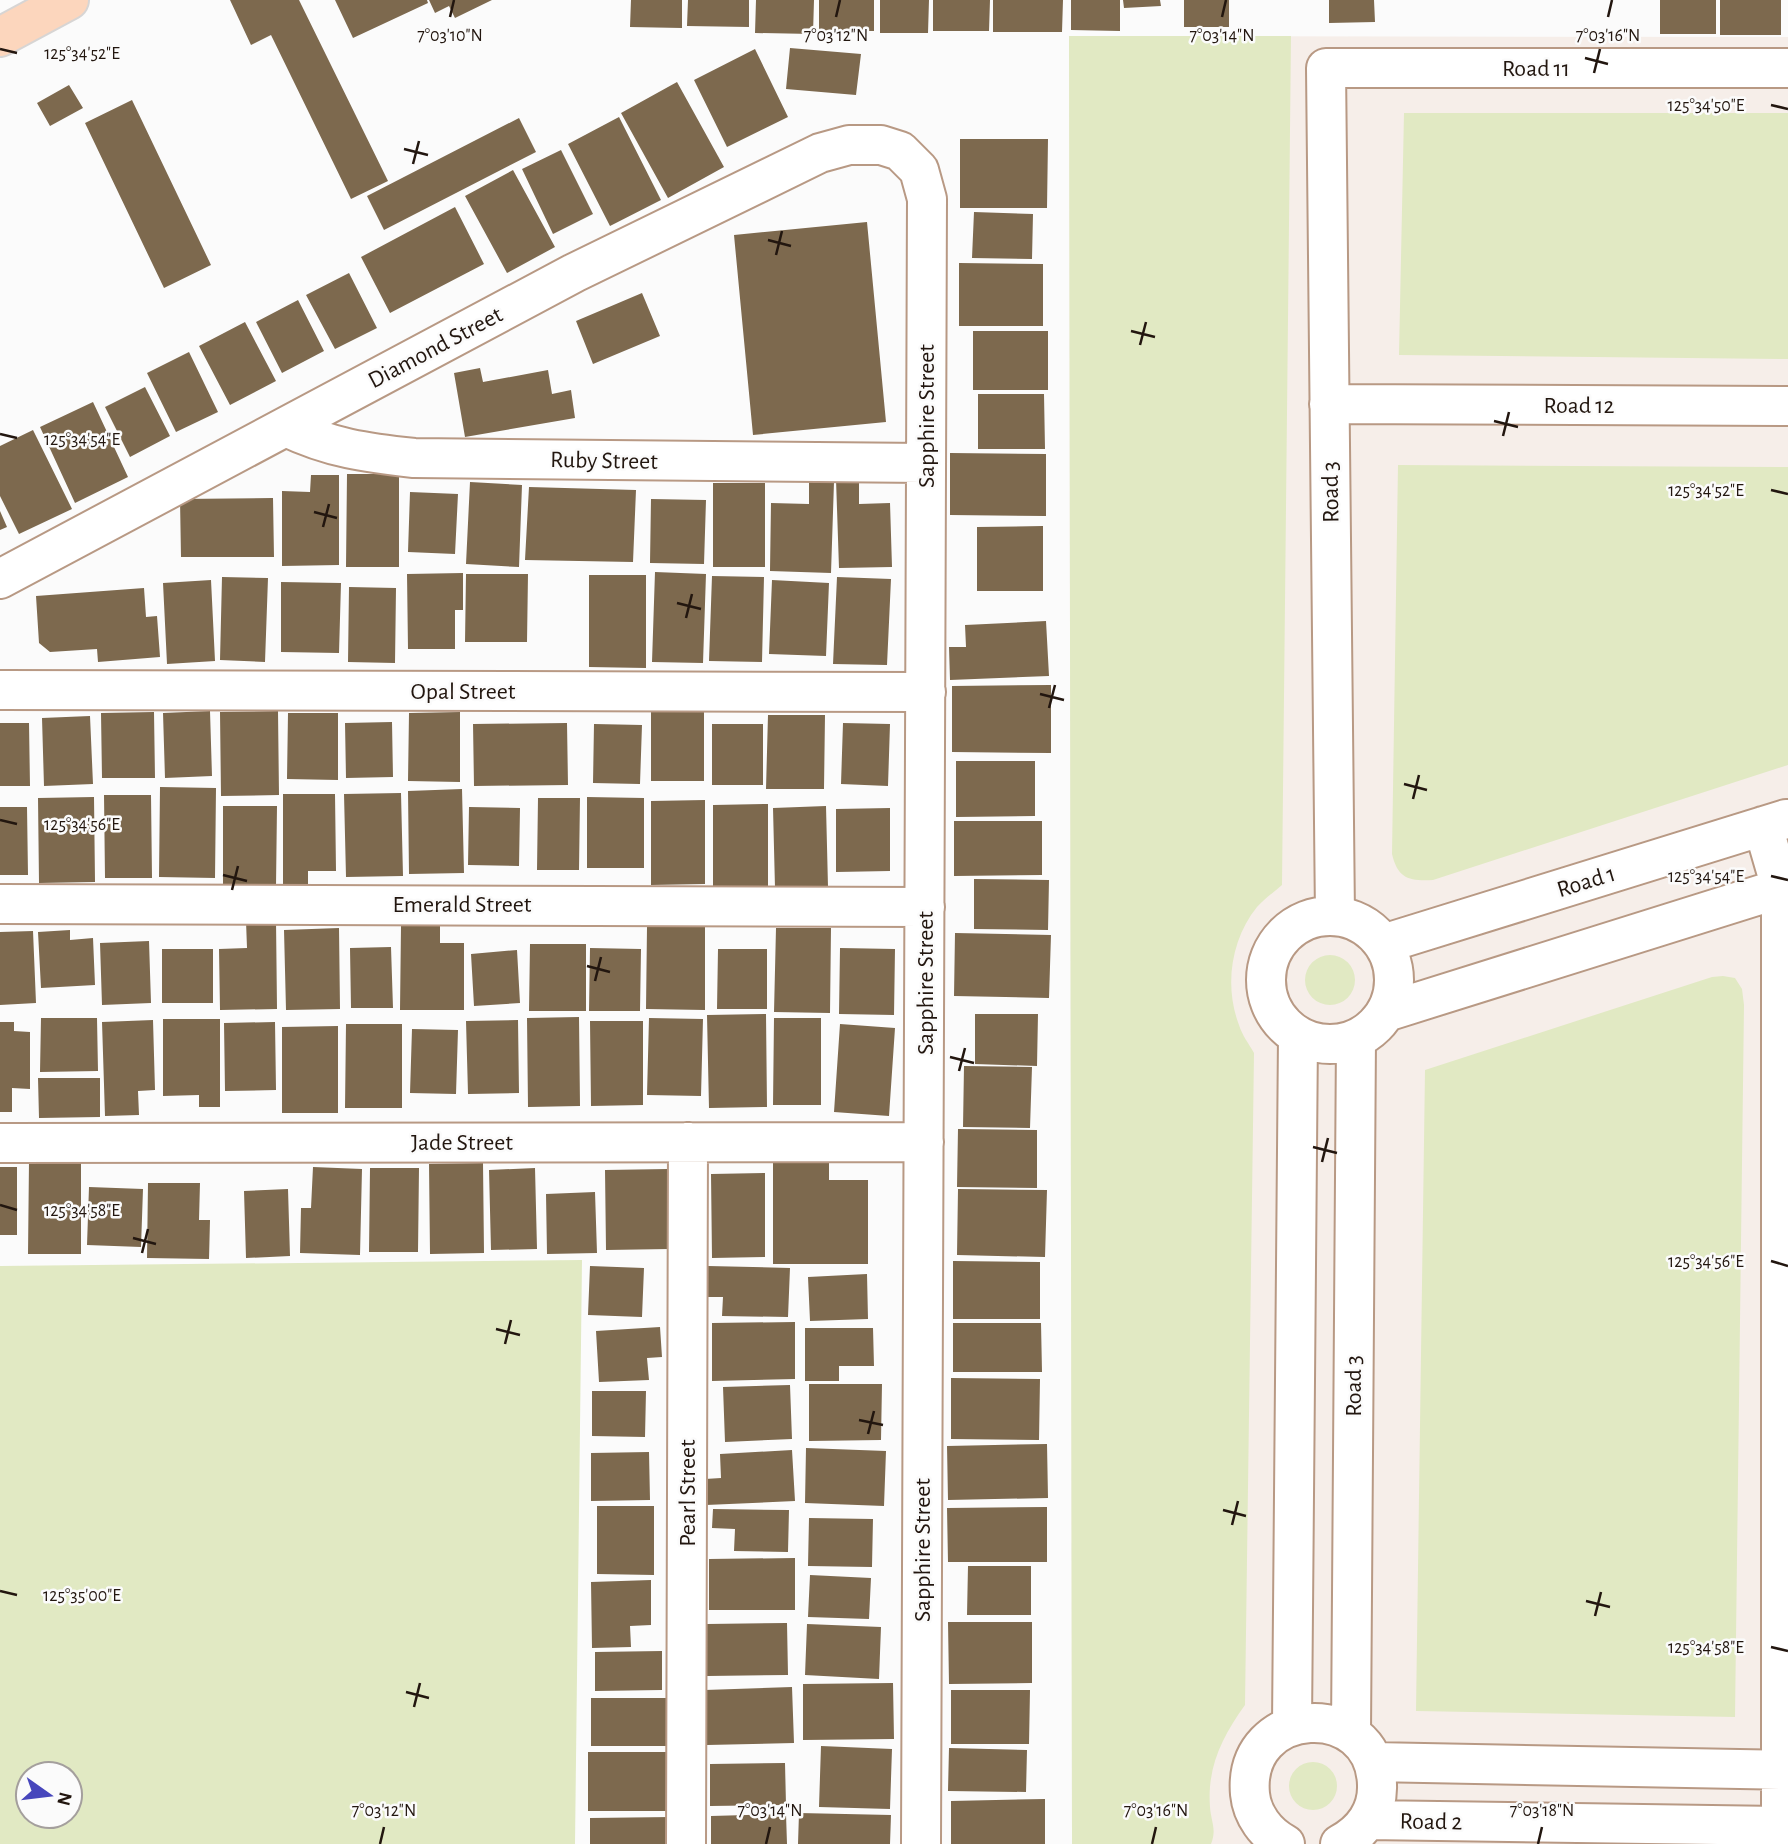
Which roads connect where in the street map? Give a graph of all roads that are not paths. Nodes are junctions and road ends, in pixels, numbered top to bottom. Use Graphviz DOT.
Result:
graph roads {
  1 [pos="69,0"];
  2 [pos="0,37"];
  3 [pos="1326,68"];
  4 [pos="1788,68"];
  5 [pos="881,145"];
  6 [pos="1329,404"];
  7 [pos="1788,406"];
  8 [pos="286,427"];
  9 [pos="926,463"];
  10 [pos="0,579"];
  11 [pos="0,690"];
  12 [pos="926,692"];
  13 [pos="1776,822"];
  14 [pos="1785,887"];
  15 [pos="0,904"];
  16 [pos="925,907"];
  17 [pos="1335,916"];
  18 [pos="1383,944"];
  19 [pos="1385,1012"];
  20 [pos="1298,1036"];
  21 [pos="1356,1039"];
  22 [pos="688,1142"];
  23 [pos="924,1142"];
  24 [pos="0,1143"];
  25 [pos="1293,1726"];
  26 [pos="1362,1747"];
  27 [pos="1784,1770"];
  28 [pos="1354,1832"];
  29 [pos="1783,1832"];
  30 [pos="1272,1840"];
  31 [pos="686,1844"];
  32 [pos="921,1844"];
  1 -- 2 [label="main road"];
  3 -- 4 [label="street, Road 11"];
  3 -- 6 [label="street, Road 3"];
  5 -- 8 [label="street, Diamond Street"];
  5 -- 9 [label="street, Sapphire Street"];
  6 -- 7 [label="street, Road 12"];
  6 -- 17 [label="street, Road 3"];
  8 -- 9 [label="street, Ruby Street"];
  8 -- 10 [label="street, Diamond Street"];
  9 -- 12 [label="street, Sapphire Street"];
  11 -- 12 [label="street, Opal Street"];
  12 -- 16 [label="street, Sapphire Street"];
  13 -- 14 [label="street"];
  13 -- 18 [label="street, Road 1"];
  14 -- 19 [label="street"];
  14 -- 27 [label="street"];
  15 -- 16 [label="street, Emerald Street"];
  16 -- 23 [label="street, Sapphire Street"];
  17 -- 18 [label="street"];
  17 -- 20 [label="street"];
  18 -- 19 [label="street"];
  19 -- 21 [label="street"];
  20 -- 21 [label="street"];
  20 -- 25 [label="street"];
  21 -- 26 [label="street, Road 3"];
  22 -- 23 [label="street, Jade Street"];
  22 -- 24 [label="street, Jade Street"];
  22 -- 31 [label="street, Pearl Street"];
  23 -- 32 [label="street, Sapphire Street"];
  25 -- 26 [label="street"];
  25 -- 30 [label="street"];
  26 -- 27 [label="street"];
  26 -- 28 [label="street, Road 3"];
  27 -- 29 [label="street"];
  28 -- 29 [label="street, Road 2"];
}
